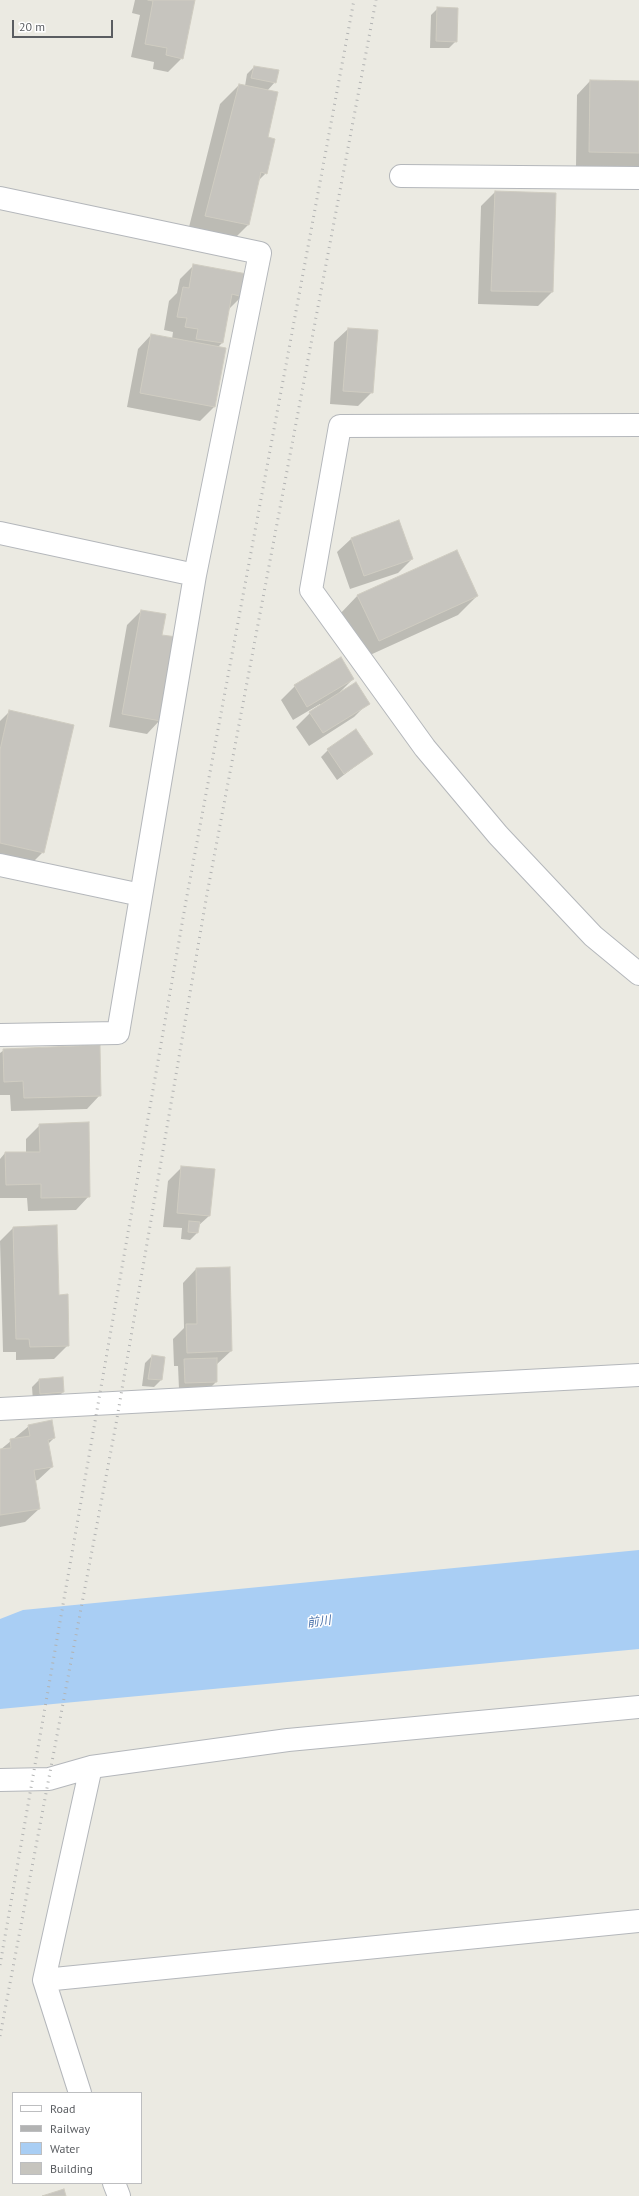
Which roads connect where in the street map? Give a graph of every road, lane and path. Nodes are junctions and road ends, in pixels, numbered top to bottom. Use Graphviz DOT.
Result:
graph roads {
  1 [pos="401,176"];
  2 [pos="639,178"];
  3 [pos="0,198"];
  4 [pos="639,425"];
  5 [pos="0,533"];
  6 [pos="195,575"];
  7 [pos="0,865"];
  8 [pos="142,895"];
  9 [pos="639,974"];
  10 [pos="0,1035"];
  11 [pos="639,1375"];
  12 [pos="0,1409"];
  13 [pos="639,1707"];
  14 [pos="91,1768"];
  15 [pos="0,1780"];
  16 [pos="639,1921"];
  17 [pos="44,1980"];
  18 [pos="80,2092"];
  19 [pos="114,2184"];
  20 [pos="119,2196"];
  1 -- 2 [label="street"];
  3 -- 6 [label="street"];
  4 -- 9 [label="street"];
  5 -- 6 [label="street"];
  6 -- 8 [label="street"];
  7 -- 8 [label="street"];
  8 -- 10 [label="street"];
  11 -- 12 [label="street"];
  13 -- 14 [label="street"];
  14 -- 15 [label="street"];
  14 -- 17 [label="street"];
  16 -- 17 [label="street"];
  17 -- 18 [label="street"];
  19 -- 20 [label="street"];
}
